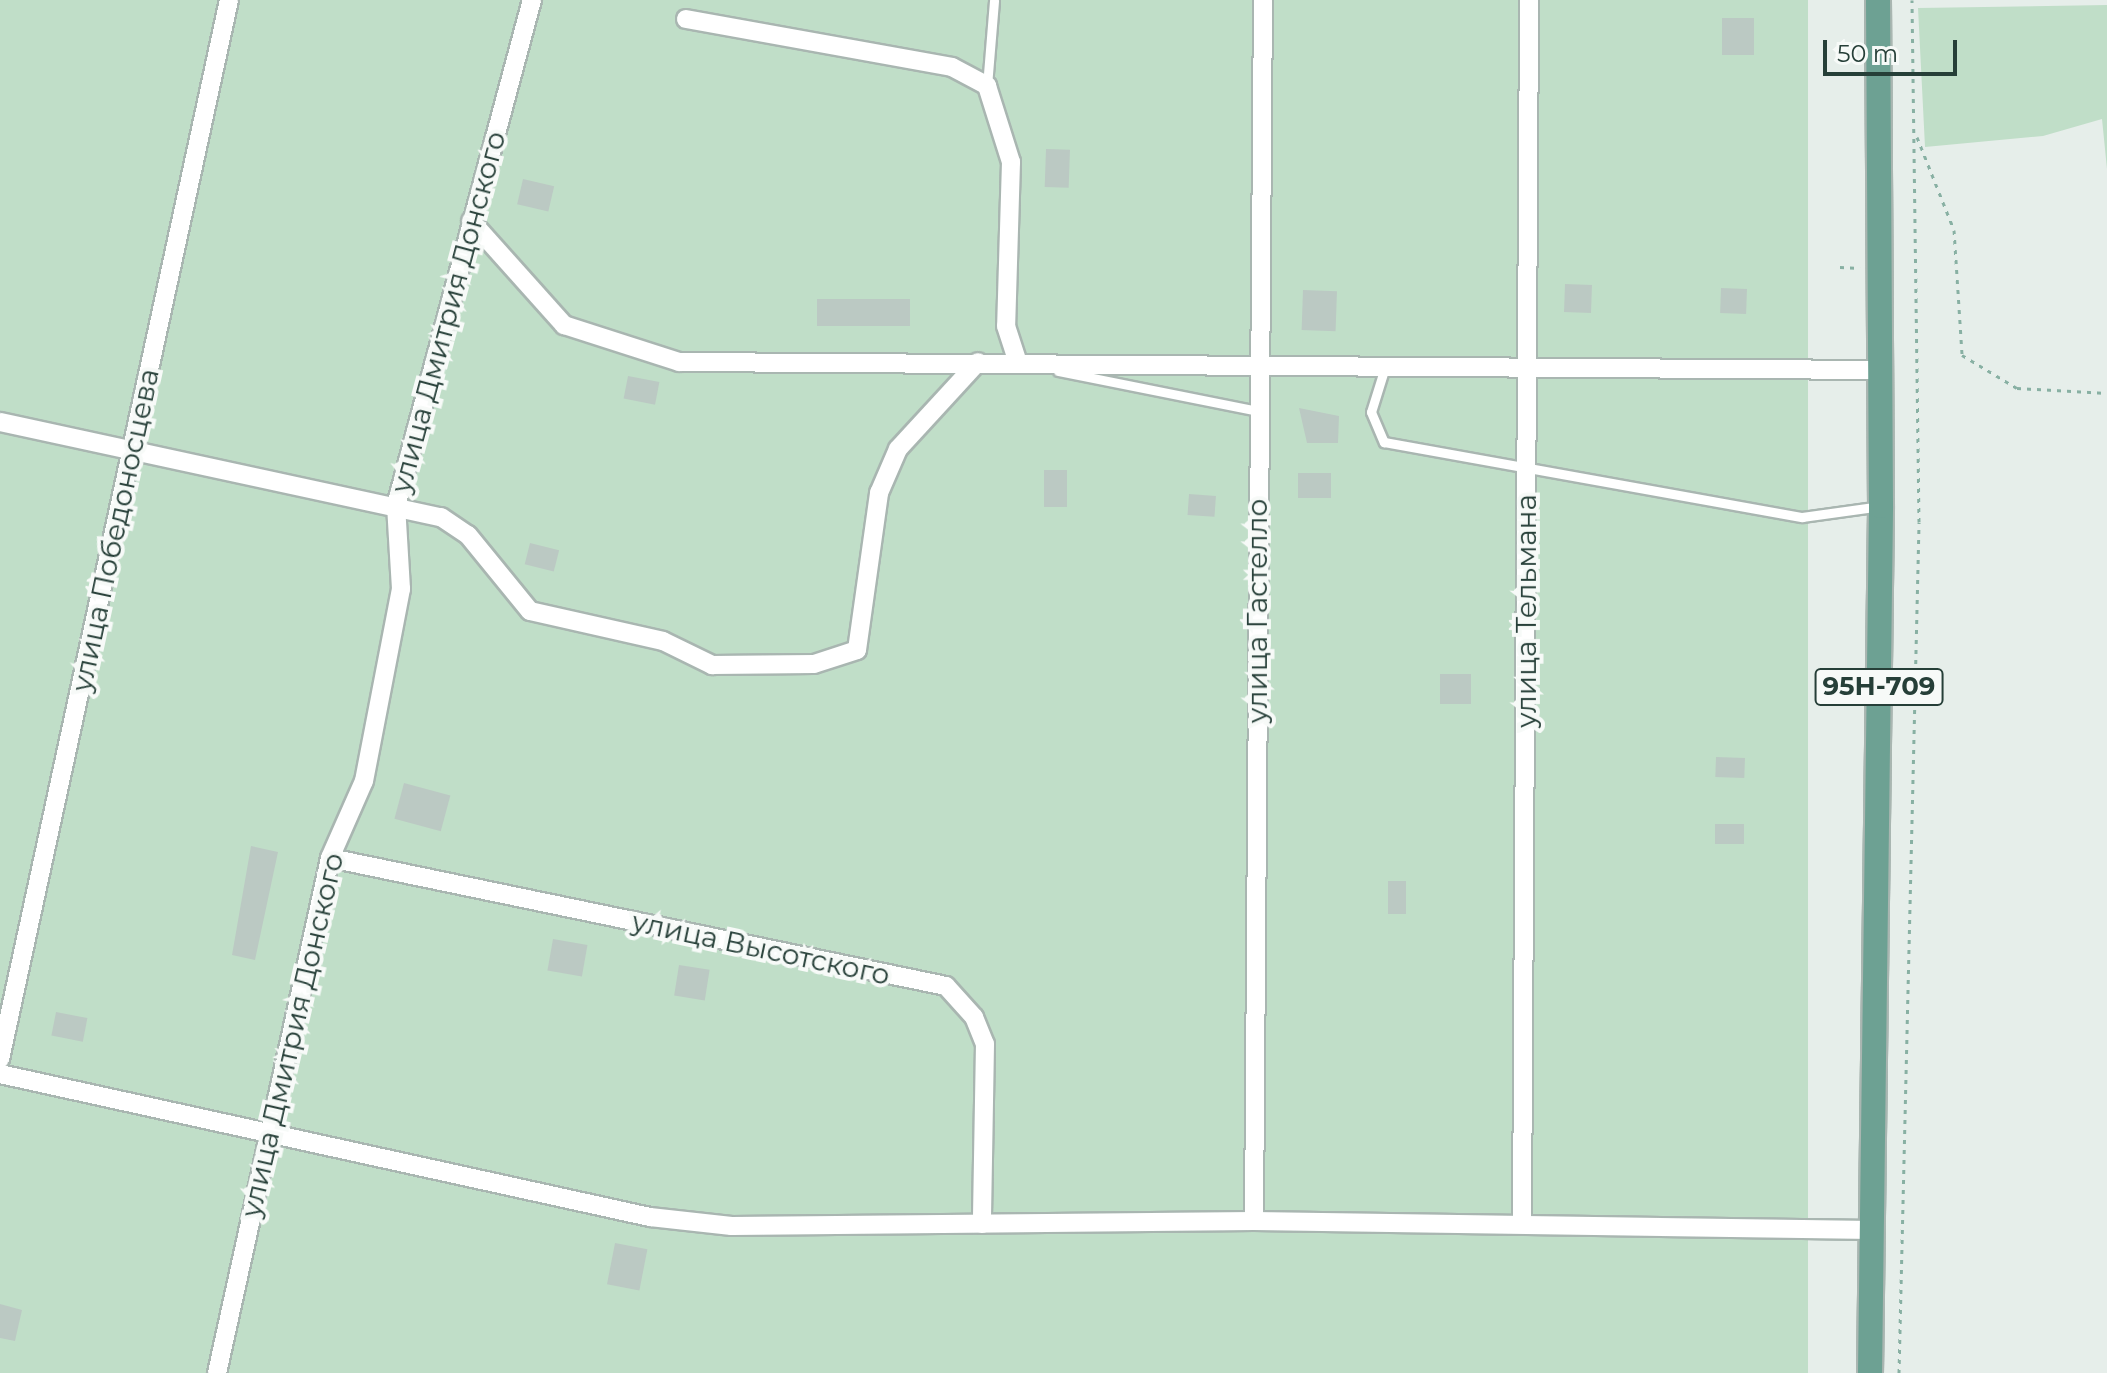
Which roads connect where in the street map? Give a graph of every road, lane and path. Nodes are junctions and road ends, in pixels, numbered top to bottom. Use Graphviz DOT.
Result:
graph roads {
  1 [pos="229,0"];
  2 [pos="532,0"];
  3 [pos="994,0"];
  4 [pos="1263,0"];
  5 [pos="1529,0"];
  6 [pos="1878,0"];
  7 [pos="1912,0"];
  8 [pos="686,19"];
  9 [pos="987,86"];
  10 [pos="1915,132"];
  11 [pos="471,221"];
  12 [pos="1017,360"];
  13 [pos="978,362"];
  14 [pos="1259,367"];
  15 [pos="1385,367"];
  16 [pos="1527,367"];
  17 [pos="1879,370"];
  18 [pos="2107,393"];
  19 [pos="1258,411"];
  20 [pos="0,422"];
  21 [pos="132,451"];
  22 [pos="1527,463"];
  23 [pos="396,506"];
  24 [pos="1881,506"];
  25 [pos="330,858"];
  26 [pos="0,1059"];
  27 [pos="0,1074"];
  28 [pos="271,1134"];
  29 [pos="1254,1221"];
  30 [pos="1522,1223"];
  31 [pos="982,1224"];
  32 [pos="1873,1230"];
  33 [pos="217,1373"];
  34 [pos="1870,1373"];
  35 [pos="1899,1373"];
  1 -- 21 [label="street, улица Победоносцева"];
  2 -- 11 [label="street, улица Дмитрия Донского"];
  3 -- 9 [label="lane"];
  4 -- 14 [label="street, улица Гастелло"];
  5 -- 16 [label="street, улица Тельмана"];
  6 -- 17 [label="main road, 95Н-709"];
  7 -- 10 [label="path"];
  8 -- 9 [label="street"];
  9 -- 12 [label="street"];
  10 -- 18 [label="path"];
  10 -- 35 [label="path"];
  11 -- 13 [label="street"];
  11 -- 23 [label="street, улица Дмитрия Донского"];
  12 -- 13 [label="street"];
  12 -- 14 [label="street"];
  12 -- 19 [label="lane"];
  13 -- 23 [label="street"];
  14 -- 15 [label="street"];
  14 -- 19 [label="street, улица Гастелло"];
  15 -- 16 [label="street"];
  15 -- 22 [label="lane"];
  16 -- 17 [label="street"];
  16 -- 22 [label="street, улица Тельмана"];
  17 -- 24 [label="main road, 95Н-709"];
  19 -- 29 [label="street, улица Гастелло"];
  20 -- 21 [label="street"];
  21 -- 23 [label="street"];
  21 -- 26 [label="street, улица Победоносцева"];
  22 -- 24 [label="lane"];
  22 -- 30 [label="street, улица Тельмана"];
  23 -- 25 [label="street, улица Дмитрия Донского"];
  24 -- 32 [label="main road, 95Н-709"];
  25 -- 28 [label="street, улица Дмитрия Донского"];
  25 -- 31 [label="street, улица Высотского"];
  27 -- 28 [label="street"];
  28 -- 31 [label="street"];
  28 -- 33 [label="street, улица Дмитрия Донского"];
  29 -- 30 [label="street"];
  29 -- 31 [label="street"];
  30 -- 32 [label="street"];
  32 -- 34 [label="main road, 95Н-709"];
}
